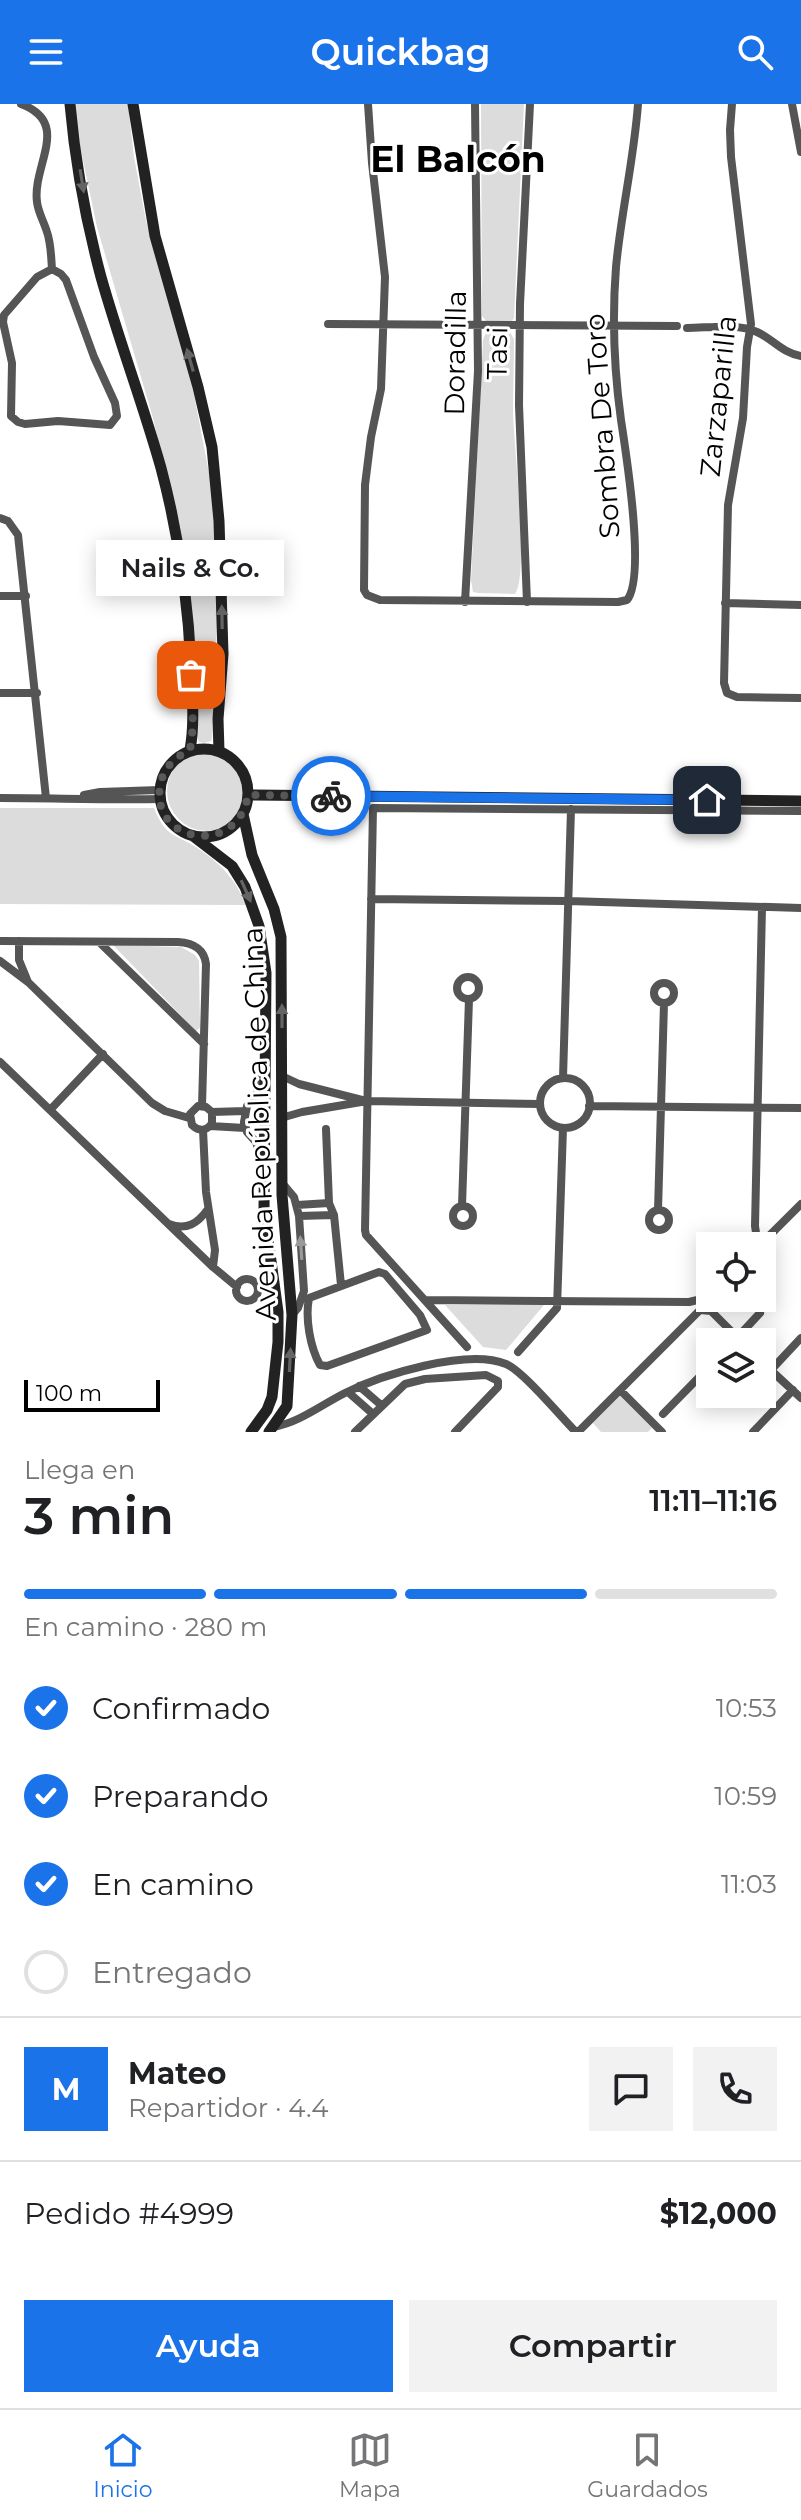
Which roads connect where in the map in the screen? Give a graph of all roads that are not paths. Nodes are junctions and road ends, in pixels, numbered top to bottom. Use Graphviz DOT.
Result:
graph roads {
  1 [pos="21,104"];
  2 [pos="70,104"];
  3 [pos="133,104"];
  4 [pos="368,104"];
  5 [pos="475,104"];
  6 [pos="530,104"];
  7 [pos="638,104"];
  8 [pos="732,104"];
  9 [pos="792,104"];
  10 [pos="801,152"];
  11 [pos="52,269"];
  12 [pos="328,324"];
  13 [pos="385,325"];
  14 [pos="479,326"];
  15 [pos="519,326"];
  16 [pos="614,326"];
  17 [pos="677,326"];
  18 [pos="687,328"];
  19 [pos="751,330"];
  20 [pos="801,356"];
  21 [pos="0,518"];
  22 [pos="0,596"];
  23 [pos="26,596"];
  24 [pos="465,602"];
  25 [pos="527,602"];
  26 [pos="725,603"];
  27 [pos="801,605"];
  28 [pos="0,693"];
  29 [pos="37,693"];
  30 [pos="801,698"];
  31 [pos="190,750"];
  32 [pos="219,751"];
  33 [pos="159,795"];
  34 [pos="248,795"];
  35 [pos="76,797"];
  36 [pos="0,798"];
  37 [pos="46,798"];
  38 [pos="801,801"];
  39 [pos="571,809"];
  40 [pos="801,811"];
  41 [pos="243,814"];
  42 [pos="193,836"];
  43 [pos="371,899"];
  44 [pos="568,901"];
  45 [pos="762,907"];
  46 [pos="801,908"];
  47 [pos="0,941"];
  48 [pos="19,941"];
  49 [pos="98,941"];
  50 [pos="0,961"];
  51 [pos="28,982"];
  52 [pos="469,999"];
  53 [pos="664,1003"];
  54 [pos="266,1040"];
  55 [pos="204,1044"];
  56 [pos="103,1054"];
  57 [pos="0,1062"];
  58 [pos="282,1076"];
  59 [pos="563,1078"];
  60 [pos="367,1101"];
  61 [pos="466,1103"];
  62 [pos="539,1104"];
  63 [pos="202,1106"];
  64 [pos="589,1106"];
  65 [pos="660,1107"];
  66 [pos="758,1107"];
  67 [pos="801,1108"];
  68 [pos="50,1110"];
  69 [pos="245,1111"];
  70 [pos="212,1112"];
  71 [pos="189,1118"];
  72 [pos="281,1118"];
  73 [pos="206,1128"];
  74 [pos="245,1128"];
  75 [pos="563,1128"];
  76 [pos="326,1129"];
  77 [pos="263,1166"];
  78 [pos="281,1183"];
  79 [pos="329,1203"];
  80 [pos="801,1204"];
  81 [pos="297,1205"];
  82 [pos="462,1206"];
  83 [pos="208,1208"];
  84 [pos="658,1210"];
  85 [pos="334,1215"];
  86 [pos="299,1216"];
  87 [pos="165,1222"];
  88 [pos="756,1232"];
  89 [pos="772,1232"];
  90 [pos="213,1267"];
  91 [pos="341,1285"];
  92 [pos="237,1287"];
  93 [pos="425,1300"];
  94 [pos="558,1300"];
  95 [pos="696,1300"];
  96 [pos="760,1313"];
  97 [pos="292,1315"];
  98 [pos="726,1328"];
  99 [pos="747,1328"];
  100 [pos="801,1338"];
  101 [pos="467,1347"];
  102 [pos="518,1352"];
  103 [pos="776,1365"];
  104 [pos="776,1375"];
  105 [pos="696,1380"];
  106 [pos="359,1386"];
  107 [pos="620,1390"];
  108 [pos="793,1390"];
  109 [pos="348,1392"];
  110 [pos="801,1398"];
  111 [pos="381,1405"];
  112 [pos="373,1414"];
  113 [pos="663,1414"];
  114 [pos="272,1430"];
  115 [pos="658,1431"];
  116 [pos="251,1432"];
  117 [pos="355,1432"];
  118 [pos="455,1432"];
  119 [pos="577,1432"];
  120 [pos="753,1432"];
  1 -- 11 [label="street"];
  2 -- 31 [label="main road, one-way"];
  32 -- 3 [label="main road, one-way"];
  4 -- 13 [label="street"];
  5 -- 14 [label="street, Doradilla"];
  6 -- 15 [label="street, Tasi"];
  7 -- 16 [label="street, Sombra De Toro"];
  8 -- 19 [label="street, Zarzaparilla"];
  9 -- 10 [label="street"];
  11 -- 11 [label="street"];
  12 -- 13 [label="street"];
  13 -- 14 [label="street"];
  13 -- 24 [label="street"];
  14 -- 15 [label="street"];
  14 -- 24 [label="street, Doradilla"];
  15 -- 16 [label="street"];
  15 -- 25 [label="street, Tasi"];
  16 -- 17 [label="street"];
  16 -- 25 [label="street, Sombra De Toro"];
  18 -- 19 [label="street"];
  19 -- 20 [label="street"];
  19 -- 26 [label="street, Zarzaparilla"];
  21 -- 23 [label="street"];
  22 -- 23 [label="street"];
  23 -- 29 [label="street"];
  24 -- 25 [label="street"];
  26 -- 27 [label="street"];
  26 -- 30 [label="street, Zarzaparilla"];
  28 -- 29 [label="street"];
  29 -- 37 [label="street"];
  31 -- 32 [label="main road"];
  31 -- 33 [label="main road"];
  32 -- 34 [label="main road"];
  33 -- 35 [label="street"];
  33 -- 35 [label="street"];
  33 -- 42 [label="main road"];
  34 -- 38 [label="main road"];
  34 -- 41 [label="main road"];
  35 -- 37 [label="street"];
  36 -- 37 [label="street"];
  39 -- 40 [label="street"];
  39 -- 43 [label="street"];
  39 -- 44 [label="street"];
  41 -- 42 [label="main road"];
  58 -- 41 [label="main road, Avenida República de China, one-way"];
  42 -- 54 [label="main road, Avenida República de China, one-way"];
  43 -- 44 [label="street"];
  43 -- 60 [label="street"];
  44 -- 45 [label="street"];
  44 -- 59 [label="street"];
  45 -- 46 [label="street"];
  45 -- 66 [label="street"];
  47 -- 48 [label="street"];
  48 -- 49 [label="street"];
  48 -- 51 [label="street"];
  49 -- 55 [label="street"];
  49 -- 55 [label="street"];
  50 -- 51 [label="street"];
  51 -- 56 [label="street"];
  52 -- 61 [label="street"];
  53 -- 65 [label="street"];
  54 -- 69 [label="street"];
  54 -- 77 [label="main road, Avenida República de China"];
  55 -- 63 [label="street"];
  56 -- 68 [label="street"];
  56 -- 71 [label="street"];
  57 -- 68 [label="street"];
  58 -- 60 [label="street"];
  58 -- 72 [label="main road, Avenida República de China"];
  59 -- 62 [label="street"];
  59 -- 64 [label="street"];
  60 -- 61 [label="street"];
  60 -- 72 [label="street"];
  60 -- 93 [label="street"];
  61 -- 62 [label="street"];
  61 -- 82 [label="street"];
  62 -- 75 [label="street"];
  63 -- 70 [label="street"];
  63 -- 71 [label="street"];
  64 -- 65 [label="street"];
  64 -- 75 [label="street"];
  65 -- 66 [label="street"];
  65 -- 84 [label="street"];
  66 -- 67 [label="street"];
  66 -- 88 [label="street"];
  68 -- 87 [label="street"];
  69 -- 70 [label="street"];
  69 -- 74 [label="street"];
  70 -- 73 [label="street"];
  71 -- 73 [label="street"];
  72 -- 78 [label="main road, Avenida República de China"];
  73 -- 74 [label="street"];
  73 -- 83 [label="street"];
  74 -- 77 [label="street"];
  75 -- 94 [label="street"];
  76 -- 79 [label="street"];
  77 -- 116 [label="main road, Avenida República de China"];
  78 -- 81 [label="street"];
  78 -- 97 [label="main road, Avenida República de China"];
  79 -- 81 [label="street"];
  79 -- 85 [label="street"];
  80 -- 89 [label="street"];
  81 -- 86 [label="street"];
  83 -- 87 [label="street"];
  83 -- 90 [label="street"];
  85 -- 86 [label="street"];
  85 -- 91 [label="street"];
  97 -- 86 [label="street, one-way"];
  87 -- 90 [label="street"];
  90 -- 92 [label="street"];
  91 -- 91 [label="street"];
  93 -- 94 [label="street"];
  93 -- 101 [label="street"];
  94 -- 95 [label="street"];
  94 -- 102 [label="street"];
  96 -- 99 [label="street"];
  114 -- 97 [label="main road, Avenida República de China, one-way"];
  98 -- 107 [label="street"];
  100 -- 103 [label="street"];
  104 -- 108 [label="street"];
  105 -- 113 [label="street"];
  106 -- 109 [label="street"];
  106 -- 111 [label="street"];
  106 -- 119 [label="street"];
  107 -- 115 [label="street"];
  107 -- 119 [label="street"];
  108 -- 110 [label="street"];
  108 -- 120 [label="street"];
  109 -- 112 [label="street"];
  109 -- 114 [label="street"];
  111 -- 112 [label="street"];
  111 -- 118 [label="street"];
  112 -- 117 [label="street"];
}
